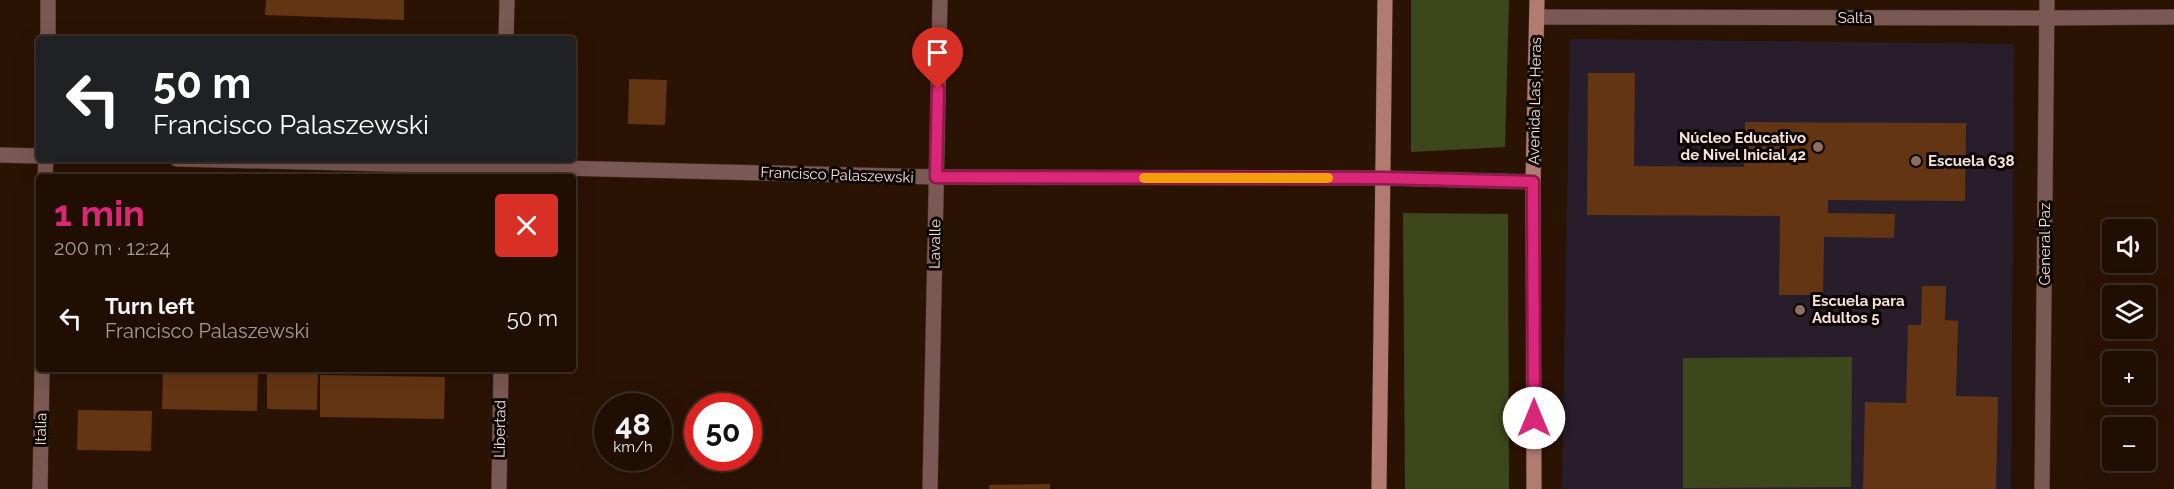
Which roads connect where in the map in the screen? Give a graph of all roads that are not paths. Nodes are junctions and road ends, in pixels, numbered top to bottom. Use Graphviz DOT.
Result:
graph roads {
  1 [pos="48,0"];
  2 [pos="507,0"];
  3 [pos="940,0"];
  4 [pos="1385,0"];
  5 [pos="1537,0"];
  6 [pos="2047,0"];
  7 [pos="1537,17"];
  8 [pos="2174,17"];
  9 [pos="2046,18"];
  10 [pos="48,36"];
  11 [pos="506,36"];
  12 [pos="0,155"];
  13 [pos="36,156"];
  14 [pos="300,162"];
  15 [pos="504,167"];
  16 [pos="936,177"];
  17 [pos="1383,178"];
  18 [pos="1533,182"];
  19 [pos="42,372"];
  20 [pos="501,372"];
  21 [pos="40,489"];
  22 [pos="499,489"];
  23 [pos="930,489"];
  24 [pos="1379,489"];
  25 [pos="1534,489"];
  26 [pos="2042,489"];
  1 -- 10 [label="street"];
  2 -- 11 [label="street"];
  3 -- 16 [label="street, Lavalle"];
  4 -- 17 [label="main road"];
  5 -- 7 [label="main road, Avenida Las Heras"];
  6 -- 9 [label="street, General Paz"];
  7 -- 9 [label="street, Salta"];
  7 -- 18 [label="main road, Avenida Las Heras"];
  8 -- 9 [label="street, Salta"];
  9 -- 26 [label="street, General Paz"];
  12 -- 13 [label="street"];
  14 -- 15 [label="street, Francisco Palaszewski"];
  15 -- 16 [label="street, Francisco Palaszewski"];
  16 -- 17 [label="street, Francisco Palaszewski"];
  16 -- 23 [label="street, Lavalle"];
  17 -- 18 [label="street, Francisco Palaszewski"];
  17 -- 24 [label="main road"];
  18 -- 25 [label="main road, Avenida Las Heras"];
  19 -- 21 [label="street, Italia"];
  20 -- 22 [label="street, Libertad"];
}
